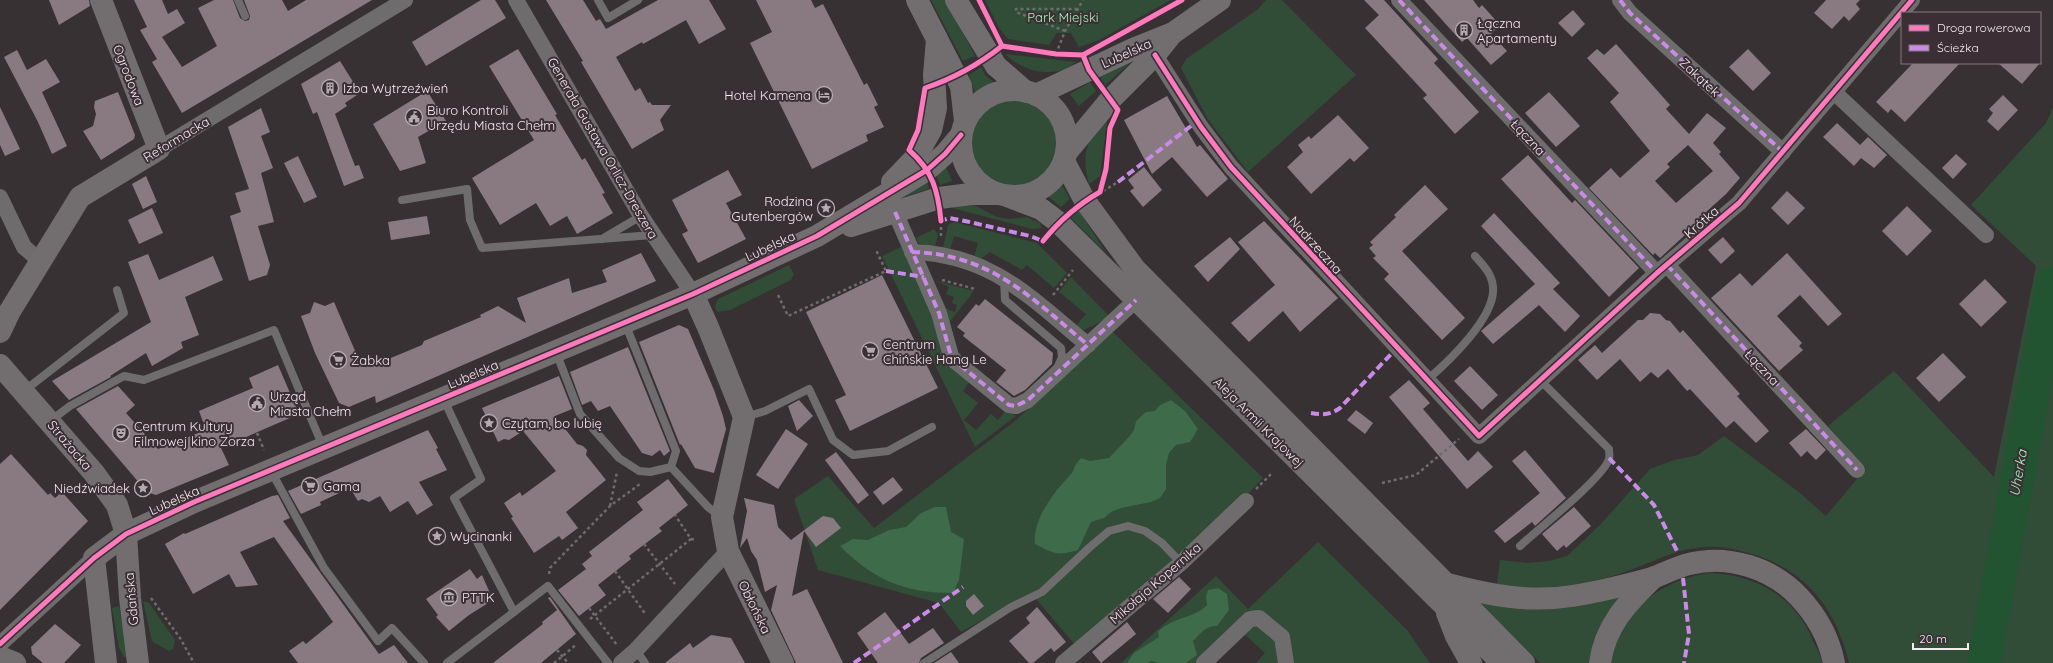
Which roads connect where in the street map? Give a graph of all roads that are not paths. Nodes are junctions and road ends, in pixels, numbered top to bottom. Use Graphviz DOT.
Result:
graph roads {
  1 [pos="101,0"];
  2 [pos="238,0"];
  3 [pos="405,0"];
  4 [pos="516,0"];
  5 [pos="598,0"];
  6 [pos="638,0"];
  7 [pos="917,0"];
  8 [pos="956,0"];
  9 [pos="1220,0"];
  10 [pos="1399,0"];
  11 [pos="1620,0"];
  12 [pos="1912,0"];
  13 [pos="1902,12"];
  14 [pos="1901,13"];
  15 [pos="245,16"];
  16 [pos="1173,33"];
  17 [pos="937,39"];
  18 [pos="1155,55"];
  19 [pos="1834,92"];
  20 [pos="1031,93"];
  21 [pos="963,128"];
  22 [pos="158,149"];
  23 [pos="1783,152"];
  24 [pos="1065,157"];
  25 [pos="1002,195"];
  26 [pos="0,197"];
  27 [pos="402,200"];
  28 [pos="870,205"];
  29 [pos="895,212"];
  30 [pos="641,216"];
  31 [pos="653,235"];
  32 [pos="1986,235"];
  33 [pos="817,236"];
  34 [pos="600,240"];
  35 [pos="912,252"];
  36 [pos="1475,256"];
  37 [pos="40,261"];
  38 [pos="1662,269"];
  39 [pos="1004,279"];
  40 [pos="117,290"];
  41 [pos="693,294"];
  42 [pos="1136,300"];
  43 [pos="625,323"];
  44 [pos="0,332"];
  45 [pos="1088,345"];
  46 [pos="949,348"];
  47 [pos="556,352"];
  48 [pos="0,365"];
  49 [pos="1427,380"];
  50 [pos="1540,380"];
  51 [pos="24,392"];
  52 [pos="444,398"];
  53 [pos="744,417"];
  54 [pos="50,422"];
  55 [pos="932,427"];
  56 [pos="1472,435"];
  57 [pos="324,448"];
  58 [pos="671,467"];
  59 [pos="1858,470"];
  60 [pos="272,471"];
  61 [pos="1246,501"];
  62 [pos="722,518"];
  63 [pos="126,534"];
  64 [pos="1520,546"];
  65 [pos="728,551"];
  66 [pos="94,558"];
  67 [pos="1181,563"];
  68 [pos="1654,578"];
  69 [pos="1444,593"];
  70 [pos="514,612"];
  71 [pos="0,644"];
  72 [pos="636,650"];
  73 [pos="105,654"];
  74 [pos="0,657"];
  75 [pos="779,660"];
  76 [pos="15,663"];
  77 [pos="121,663"];
  78 [pos="138,663"];
  79 [pos="424,663"];
  80 [pos="447,663"];
  81 [pos="608,663"];
  82 [pos="621,663"];
  83 [pos="645,663"];
  84 [pos="924,663"];
  85 [pos="1063,663"];
  86 [pos="1204,663"];
  87 [pos="1286,663"];
  88 [pos="1471,663"];
  89 [pos="1502,663"];
  90 [pos="1524,663"];
  91 [pos="1600,663"];
  92 [pos="1834,663"];
  1 -- 22 [label="main road, Ogrodowa"];
  2 -- 15 [label="lane"];
  3 -- 22 [label="street, Reformacka"];
  4 -- 30 [label="street, Generała Gustawa Orlicz-Dreszera"];
  5 -- 6 [label="lane"];
  7 -- 17 [label="main road"];
  8 -- 20 [label="main road"];
  9 -- 16 [label="main road, Lubelska"];
  10 -- 38 [label="street, Łączna"];
  11 -- 23 [label="street, Zakątek"];
  12 -- 13 [label="street, Krótka"];
  14 -- 19 [label="street, Krótka"];
  16 -- 18 [label="main road, Lubelska"];
  16 -- 20 [label="main road, Lubelska"];
  17 -- 21 [label="main road"];
  17 -- 28 [label="main road, Lubelska"];
  18 -- 24 [label="main road, Lubelska"];
  18 -- 49 [label="street, Nadrzeczna"];
  19 -- 23 [label="street, Krótka"];
  19 -- 32 [label="street"];
  20 -- 21 [label="main road"];
  20 -- 24 [label="main road"];
  21 -- 25 [label="main road"];
  21 -- 28 [label="main road, Lubelska"];
  22 -- 37 [label="main road, Reformacka"];
  23 -- 38 [label="street, Krótka"];
  24 -- 25 [label="main road"];
  24 -- 69 [label="main road, Aleja Armii Krajowej"];
  25 -- 29 [label="main road, Lubelska"];
  25 -- 42 [label="main road, Aleja Armii Krajowej"];
  26 -- 37 [label="street"];
  27 -- 34 [label="lane"];
  28 -- 33 [label="main road, Lubelska"];
  29 -- 33 [label="main road, Lubelska"];
  29 -- 35 [label="street"];
  30 -- 31 [label="street, Generała Gustawa Orlicz-Dreszera"];
  30 -- 34 [label="lane"];
  31 -- 34 [label="lane"];
  31 -- 41 [label="street, Generała Gustawa Orlicz-Dreszera"];
  33 -- 41 [label="main road, Lubelska"];
  35 -- 39 [label="street"];
  35 -- 46 [label="street"];
  36 -- 49 [label="lane"];
  37 -- 44 [label="main road, Reformacka"];
  38 -- 50 [label="street, Krótka"];
  38 -- 59 [label="street, Łączna"];
  39 -- 45 [label="street"];
  39 -- 46 [label="lane"];
  40 -- 51 [label="lane"];
  41 -- 43 [label="main road, Lubelska"];
  41 -- 53 [label="main road"];
  42 -- 45 [label="street"];
  42 -- 69 [label="main road, Aleja Armii Krajowej"];
  43 -- 47 [label="main road, Lubelska"];
  43 -- 58 [label="lane"];
  45 -- 46 [label="street"];
  47 -- 52 [label="main road, Lubelska"];
  47 -- 58 [label="lane"];
  48 -- 51 [label="main road, Strażacka"];
  49 -- 56 [label="street, Nadrzeczna"];
  50 -- 56 [label="street, Krótka"];
  50 -- 64 [label="lane"];
  51 -- 54 [label="main road, Strażacka"];
  52 -- 57 [label="main road, Lubelska"];
  52 -- 70 [label="lane"];
  53 -- 55 [label="lane"];
  53 -- 62 [label="main road"];
  54 -- 57 [label="lane"];
  54 -- 63 [label="main road, Strażacka"];
  57 -- 60 [label="main road, Lubelska"];
  58 -- 62 [label="lane"];
  60 -- 63 [label="main road, Lubelska"];
  60 -- 79 [label="lane"];
  61 -- 67 [label="street, Mikołaja Kopernika"];
  62 -- 65 [label="main road, Obłońska"];
  63 -- 66 [label="main road, Lubelska"];
  63 -- 78 [label="main road, Gdańska"];
  65 -- 72 [label="street"];
  65 -- 75 [label="main road, Obłońska"];
  66 -- 71 [label="street, Lubelska"];
  66 -- 73 [label="main road"];
  67 -- 84 [label="lane"];
  67 -- 85 [label="street, Mikołaja Kopernika"];
  68 -- 69 [label="main road"];
  68 -- 91 [label="main road"];
  68 -- 92 [label="main road"];
  69 -- 88 [label="main road"];
  69 -- 89 [label="main road, Aleja Armii Krajowej"];
  69 -- 90 [label="main road, Aleja Armii Krajowej"];
  70 -- 80 [label="lane"];
  70 -- 81 [label="lane"];
  72 -- 82 [label="street"];
  72 -- 83 [label="lane"];
  73 -- 77 [label="main road"];
  74 -- 76 [label="main road"];
  86 -- 87 [label="street"];
}
